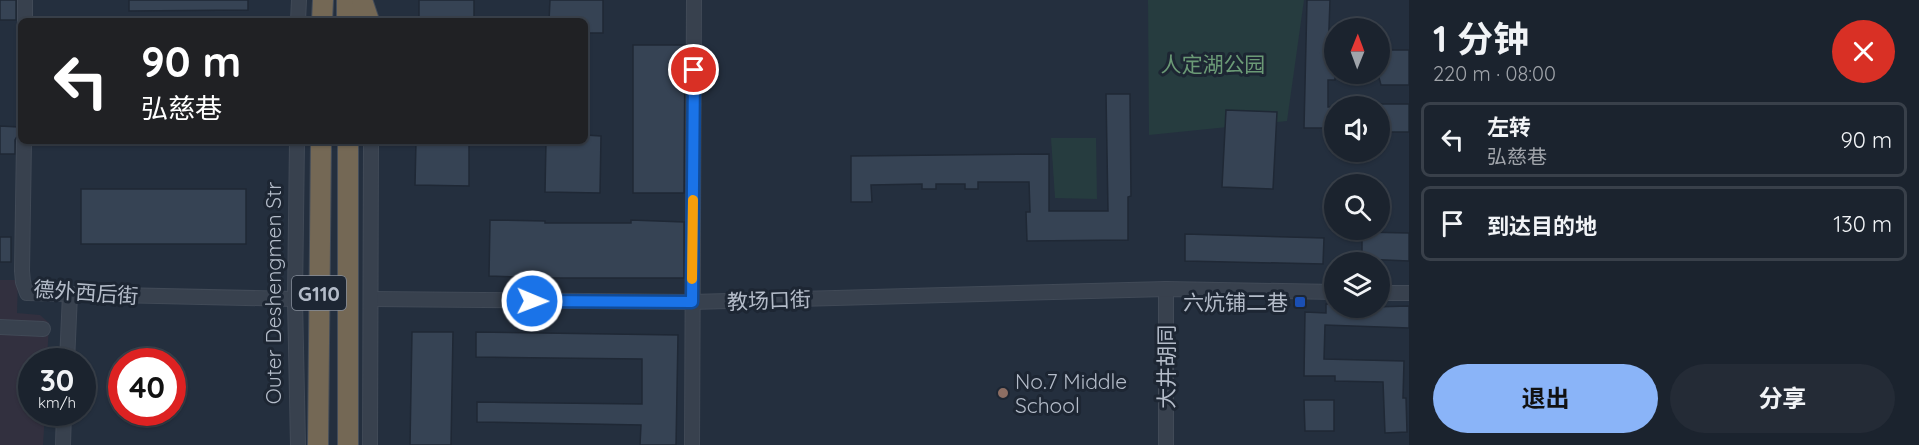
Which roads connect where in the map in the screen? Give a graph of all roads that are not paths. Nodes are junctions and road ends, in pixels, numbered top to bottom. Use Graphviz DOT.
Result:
graph roads {
  1 [pos="25,0"];
  2 [pos="299,0"];
  3 [pos="322,0"];
  4 [pos="347,0"];
  5 [pos="362,0"];
  6 [pos="373,0"];
  7 [pos="694,0"];
  8 [pos="25,18"];
  9 [pos="298,18"];
  10 [pos="322,18"];
  11 [pos="347,18"];
  12 [pos="370,18"];
  13 [pos="371,18"];
  14 [pos="24,144"];
  15 [pos="297,144"];
  16 [pos="321,144"];
  17 [pos="348,144"];
  18 [pos="362,144"];
  19 [pos="371,144"];
  20 [pos="349,236"];
  21 [pos="1166,290"];
  22 [pos="1324,292"];
  23 [pos="1390,292"];
  24 [pos="1409,293"];
  25 [pos="70,294"];
  26 [pos="295,299"];
  27 [pos="372,299"];
  28 [pos="692,302"];
  29 [pos="0,327"];
  30 [pos="43,329"];
  31 [pos="68,348"];
  32 [pos="64,426"];
  33 [pos="63,445"];
  34 [pos="298,445"];
  35 [pos="318,445"];
  36 [pos="348,445"];
  37 [pos="370,445"];
  38 [pos="692,445"];
  39 [pos="1166,445"];
  1 -- 8 [label="street"];
  2 -- 9 [label="street"];
  3 -- 10 [label="highway"];
  4 -- 11 [label="highway"];
  5 -- 12 [label="highway"];
  6 -- 13 [label="street"];
  7 -- 28 [label="street"];
  14 -- 25 [label="street, 德外西后街"];
  15 -- 26 [label="street, Outer Deshengmen Str"];
  16 -- 35 [label="highway, G110"];
  17 -- 20 [label="highway, G110"];
  18 -- 20 [label="highway"];
  19 -- 27 [label="street"];
  20 -- 36 [label="highway, G110"];
  21 -- 22 [label="street, 教场口街"];
  21 -- 28 [label="street, 教场口街"];
  21 -- 39 [label="street, 大井胡同"];
  23 -- 24 [label="street"];
  25 -- 26 [label="street, 德外西后街"];
  25 -- 31 [label="street"];
  26 -- 34 [label="street, Outer Deshengmen Str"];
  27 -- 28 [label="street, 教场口街"];
  27 -- 37 [label="street"];
  28 -- 38 [label="street"];
  29 -- 30 [label="street"];
  32 -- 33 [label="street"];
}
